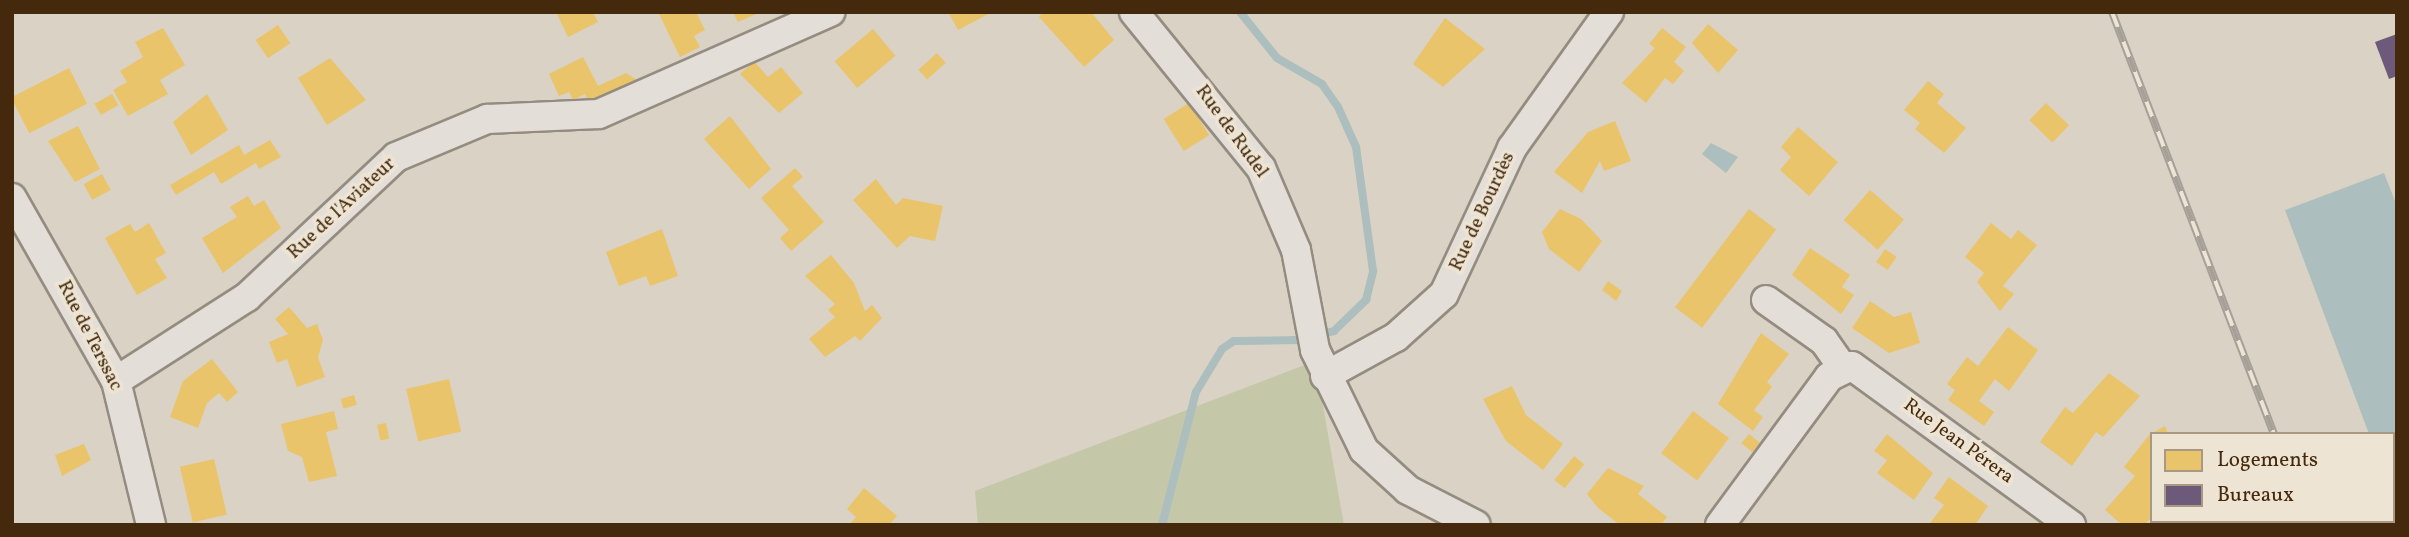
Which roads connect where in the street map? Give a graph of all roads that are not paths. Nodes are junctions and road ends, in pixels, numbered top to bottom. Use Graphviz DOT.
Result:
graph roads {
  1 [pos="830,12"];
  2 [pos="1134,12"];
  3 [pos="1609,12"];
  4 [pos="12,198"];
  5 [pos="1766,300"];
  6 [pos="1320,363"];
  7 [pos="1843,368"];
  8 [pos="116,381"];
  9 [pos="151,525"];
  10 [pos="1476,525"];
  11 [pos="1720,525"];
  12 [pos="2071,525"];
  1 -- 8 [label="street, Rue de l'Aviateur"];
  2 -- 6 [label="street, Rue de Rudel"];
  3 -- 6 [label="street, Rue de Bourdès"];
  4 -- 8 [label="street, Rue de Terssac"];
  5 -- 7 [label="street"];
  6 -- 10 [label="street, Rue de Rudel"];
  7 -- 11 [label="street"];
  7 -- 12 [label="street, Rue Jean Pérera"];
  8 -- 9 [label="street, Rue de Terssac"];
}
